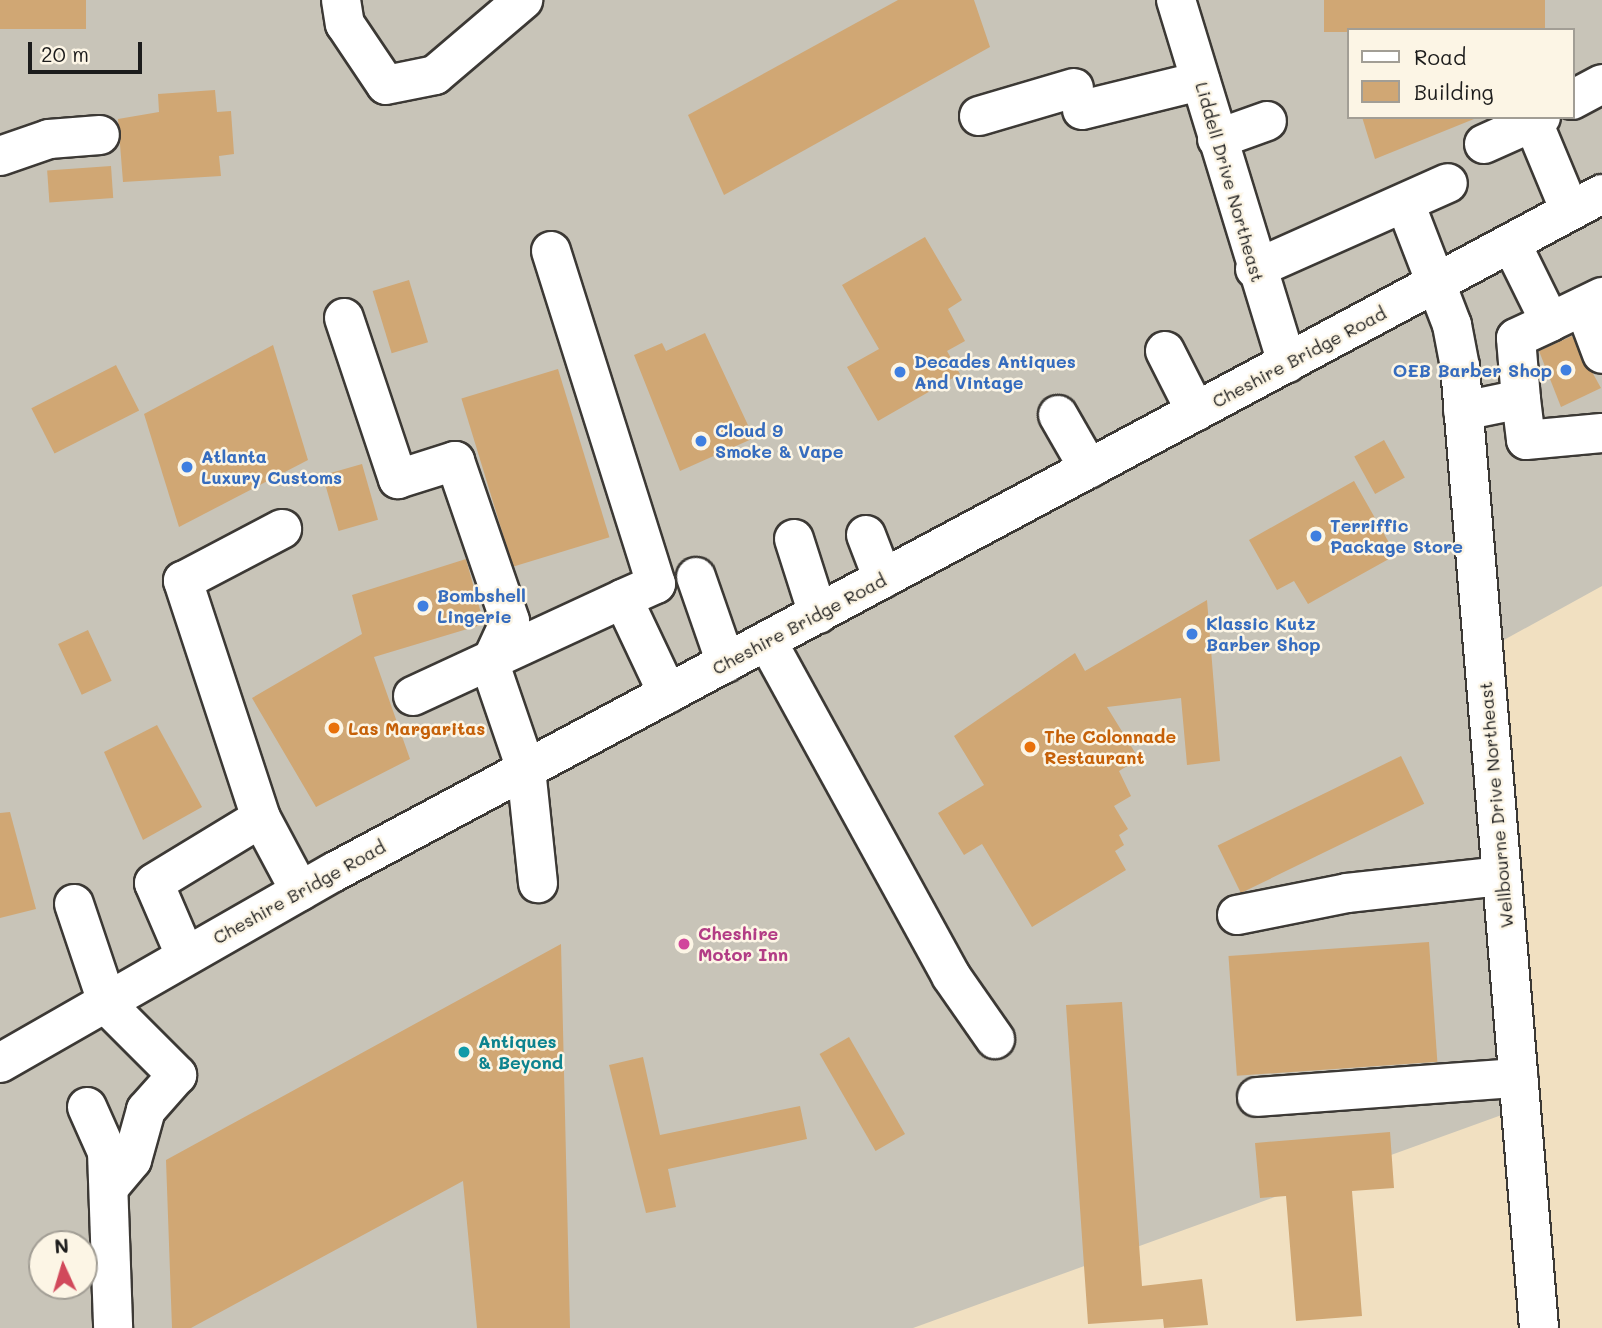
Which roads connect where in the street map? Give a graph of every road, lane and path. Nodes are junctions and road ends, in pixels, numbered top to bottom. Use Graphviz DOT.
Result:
graph roads {
  1 [pos="341,0"];
  2 [pos="523,0"];
  3 [pos="1176,0"];
  4 [pos="1200,81"];
  5 [pos="1602,84"];
  6 [pos="1574,99"];
  7 [pos="979,116"];
  8 [pos="1537,120"];
  9 [pos="1267,121"];
  10 [pos="100,135"];
  11 [pos="1217,139"];
  12 [pos="1484,144"];
  13 [pos="0,156"];
  14 [pos="1448,183"];
  15 [pos="1405,202"];
  16 [pos="1586,203"];
  17 [pos="1511,243"];
  18 [pos="551,251"];
  19 [pos="1255,269"];
  20 [pos="1435,285"];
  21 [pos="1593,301"];
  22 [pos="344,318"];
  23 [pos="1550,322"];
  24 [pos="1165,351"];
  25 [pos="1602,354"];
  26 [pos="1287,363"];
  27 [pos="1521,399"];
  28 [pos="1463,411"];
  29 [pos="1196,412"];
  30 [pos="1058,415"];
  31 [pos="1602,433"];
  32 [pos="1089,470"];
  33 [pos="282,529"];
  34 [pos="866,536"];
  35 [pos="794,539"];
  36 [pos="695,577"];
  37 [pos="883,579"];
  38 [pos="623,599"];
  39 [pos="818,614"];
  40 [pos="767,641"];
  41 [pos="726,663"];
  42 [pos="490,664"];
  43 [pos="668,694"];
  44 [pos="413,696"];
  45 [pos="526,769"];
  46 [pos="261,818"];
  47 [pos="1502,876"];
  48 [pos="538,883"];
  49 [pos="300,891"];
  50 [pos="74,904"];
  51 [pos="1237,915"];
  52 [pos="185,955"];
  53 [pos="105,1000"];
  54 [pos="995,1040"];
  55 [pos="0,1063"];
  56 [pos="1518,1078"];
  57 [pos="1257,1097"];
  58 [pos="87,1107"];
  59 [pos="109,1186"];
  60 [pos="113,1328"];
  61 [pos="1539,1328"];
  1 -- 2 [label="main road"];
  3 -- 4 [label="main road, Liddell Drive Northeast"];
  4 -- 7 [label="main road"];
  4 -- 11 [label="main road, Liddell Drive Northeast"];
  5 -- 6 [label="main road"];
  8 -- 12 [label="main road"];
  8 -- 16 [label="main road"];
  9 -- 11 [label="main road"];
  10 -- 13 [label="main road"];
  11 -- 19 [label="main road, Liddell Drive Northeast"];
  14 -- 15 [label="main road"];
  15 -- 19 [label="main road"];
  15 -- 20 [label="main road, Wellbourne Drive Northeast"];
  16 -- 17 [label="main road, Cheshire Bridge Road"];
  17 -- 20 [label="main road, Cheshire Bridge Road"];
  17 -- 23 [label="main road"];
  18 -- 38 [label="main road"];
  19 -- 26 [label="main road, Liddell Drive Northeast"];
  20 -- 26 [label="main road, Cheshire Bridge Road"];
  20 -- 28 [label="main road, Wellbourne Drive Northeast"];
  21 -- 23 [label="main road"];
  21 -- 25 [label="main road"];
  22 -- 42 [label="main road"];
  23 -- 27 [label="main road"];
  24 -- 29 [label="main road"];
  26 -- 29 [label="main road, Cheshire Bridge Road"];
  27 -- 28 [label="main road"];
  27 -- 31 [label="main road"];
  28 -- 47 [label="main road, Wellbourne Drive Northeast"];
  29 -- 32 [label="main road, Cheshire Bridge Road"];
  30 -- 32 [label="main road"];
  32 -- 37 [label="main road, Cheshire Bridge Road"];
  33 -- 46 [label="main road"];
  34 -- 37 [label="main road"];
  35 -- 39 [label="main road"];
  36 -- 41 [label="main road"];
  37 -- 39 [label="main road, Cheshire Bridge Road"];
  38 -- 42 [label="main road"];
  38 -- 43 [label="main road"];
  39 -- 40 [label="main road, Cheshire Bridge Road"];
  40 -- 41 [label="main road, Cheshire Bridge Road"];
  40 -- 54 [label="main road"];
  41 -- 43 [label="main road, Cheshire Bridge Road"];
  42 -- 44 [label="main road"];
  42 -- 45 [label="main road"];
  43 -- 45 [label="main road, Cheshire Bridge Road"];
  45 -- 48 [label="main road"];
  45 -- 49 [label="main road, Cheshire Bridge Road"];
  46 -- 49 [label="main road"];
  46 -- 52 [label="main road"];
  47 -- 51 [label="main road"];
  47 -- 56 [label="main road, Wellbourne Drive Northeast"];
  49 -- 52 [label="main road, Cheshire Bridge Road"];
  50 -- 53 [label="main road"];
  52 -- 53 [label="main road, Cheshire Bridge Road"];
  53 -- 55 [label="main road, Cheshire Bridge Road"];
  53 -- 59 [label="main road"];
  56 -- 57 [label="main road"];
  56 -- 61 [label="main road, Wellbourne Drive Northeast"];
  58 -- 59 [label="main road"];
  59 -- 60 [label="main road"];
}
